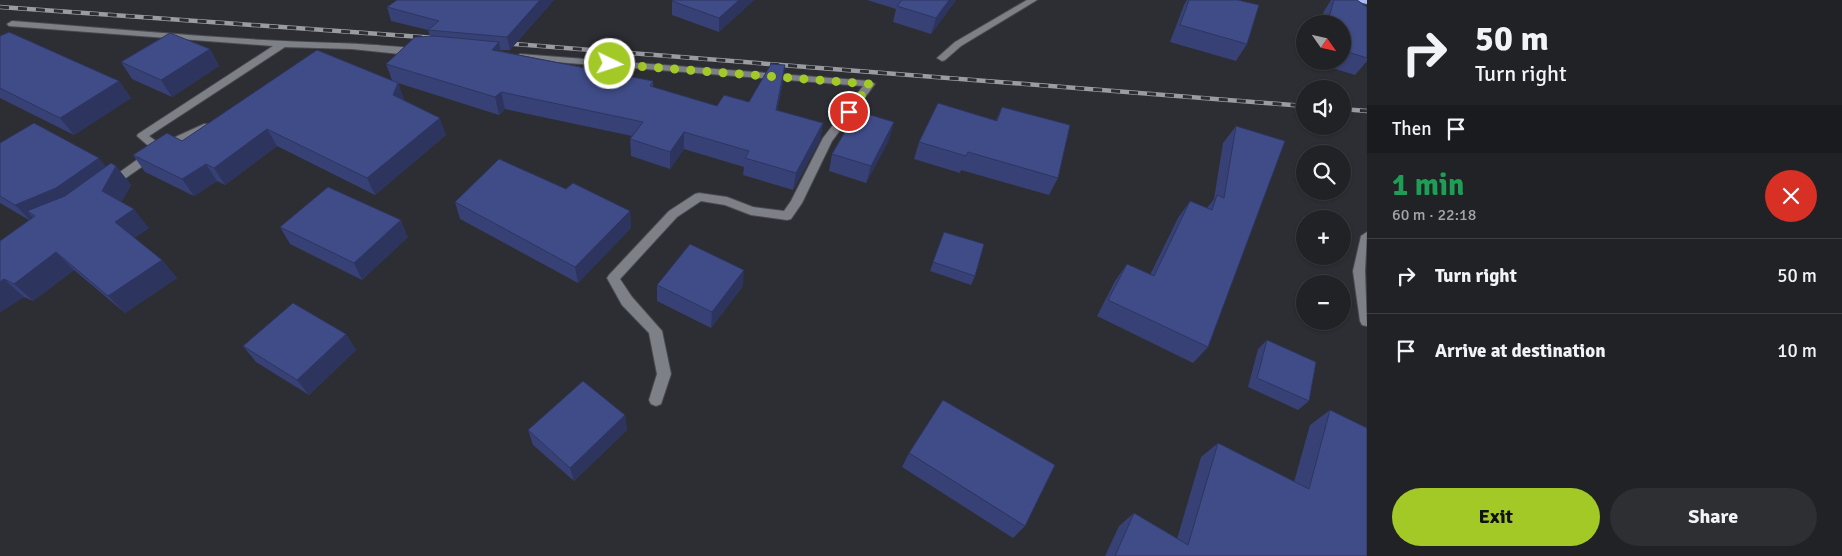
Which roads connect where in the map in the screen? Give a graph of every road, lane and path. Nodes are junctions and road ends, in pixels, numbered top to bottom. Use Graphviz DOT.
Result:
graph roads {
  1 [pos="1033,0"];
  2 [pos="1362,0"];
  3 [pos="1367,1"];
  4 [pos="12,24"];
  5 [pos="283,44"];
  6 [pos="429,49"];
  7 [pos="507,55"];
  8 [pos="942,58"];
  9 [pos="219,121"];
  10 [pos="159,149"];
  11 [pos="104,190"];
  12 [pos="1367,236"];
  13 [pos="1367,321"];
  14 [pos="656,400"];
  1 -- 8 [label="street"];
  2 -- 3 [label="highway"];
  4 -- 5 [label="street"];
  5 -- 6 [label="street"];
  5 -- 10 [label="street"];
  7 -- 14 [label="street"];
  9 -- 10 [label="street"];
  10 -- 11 [label="street"];
  12 -- 13 [label="street"];
}
